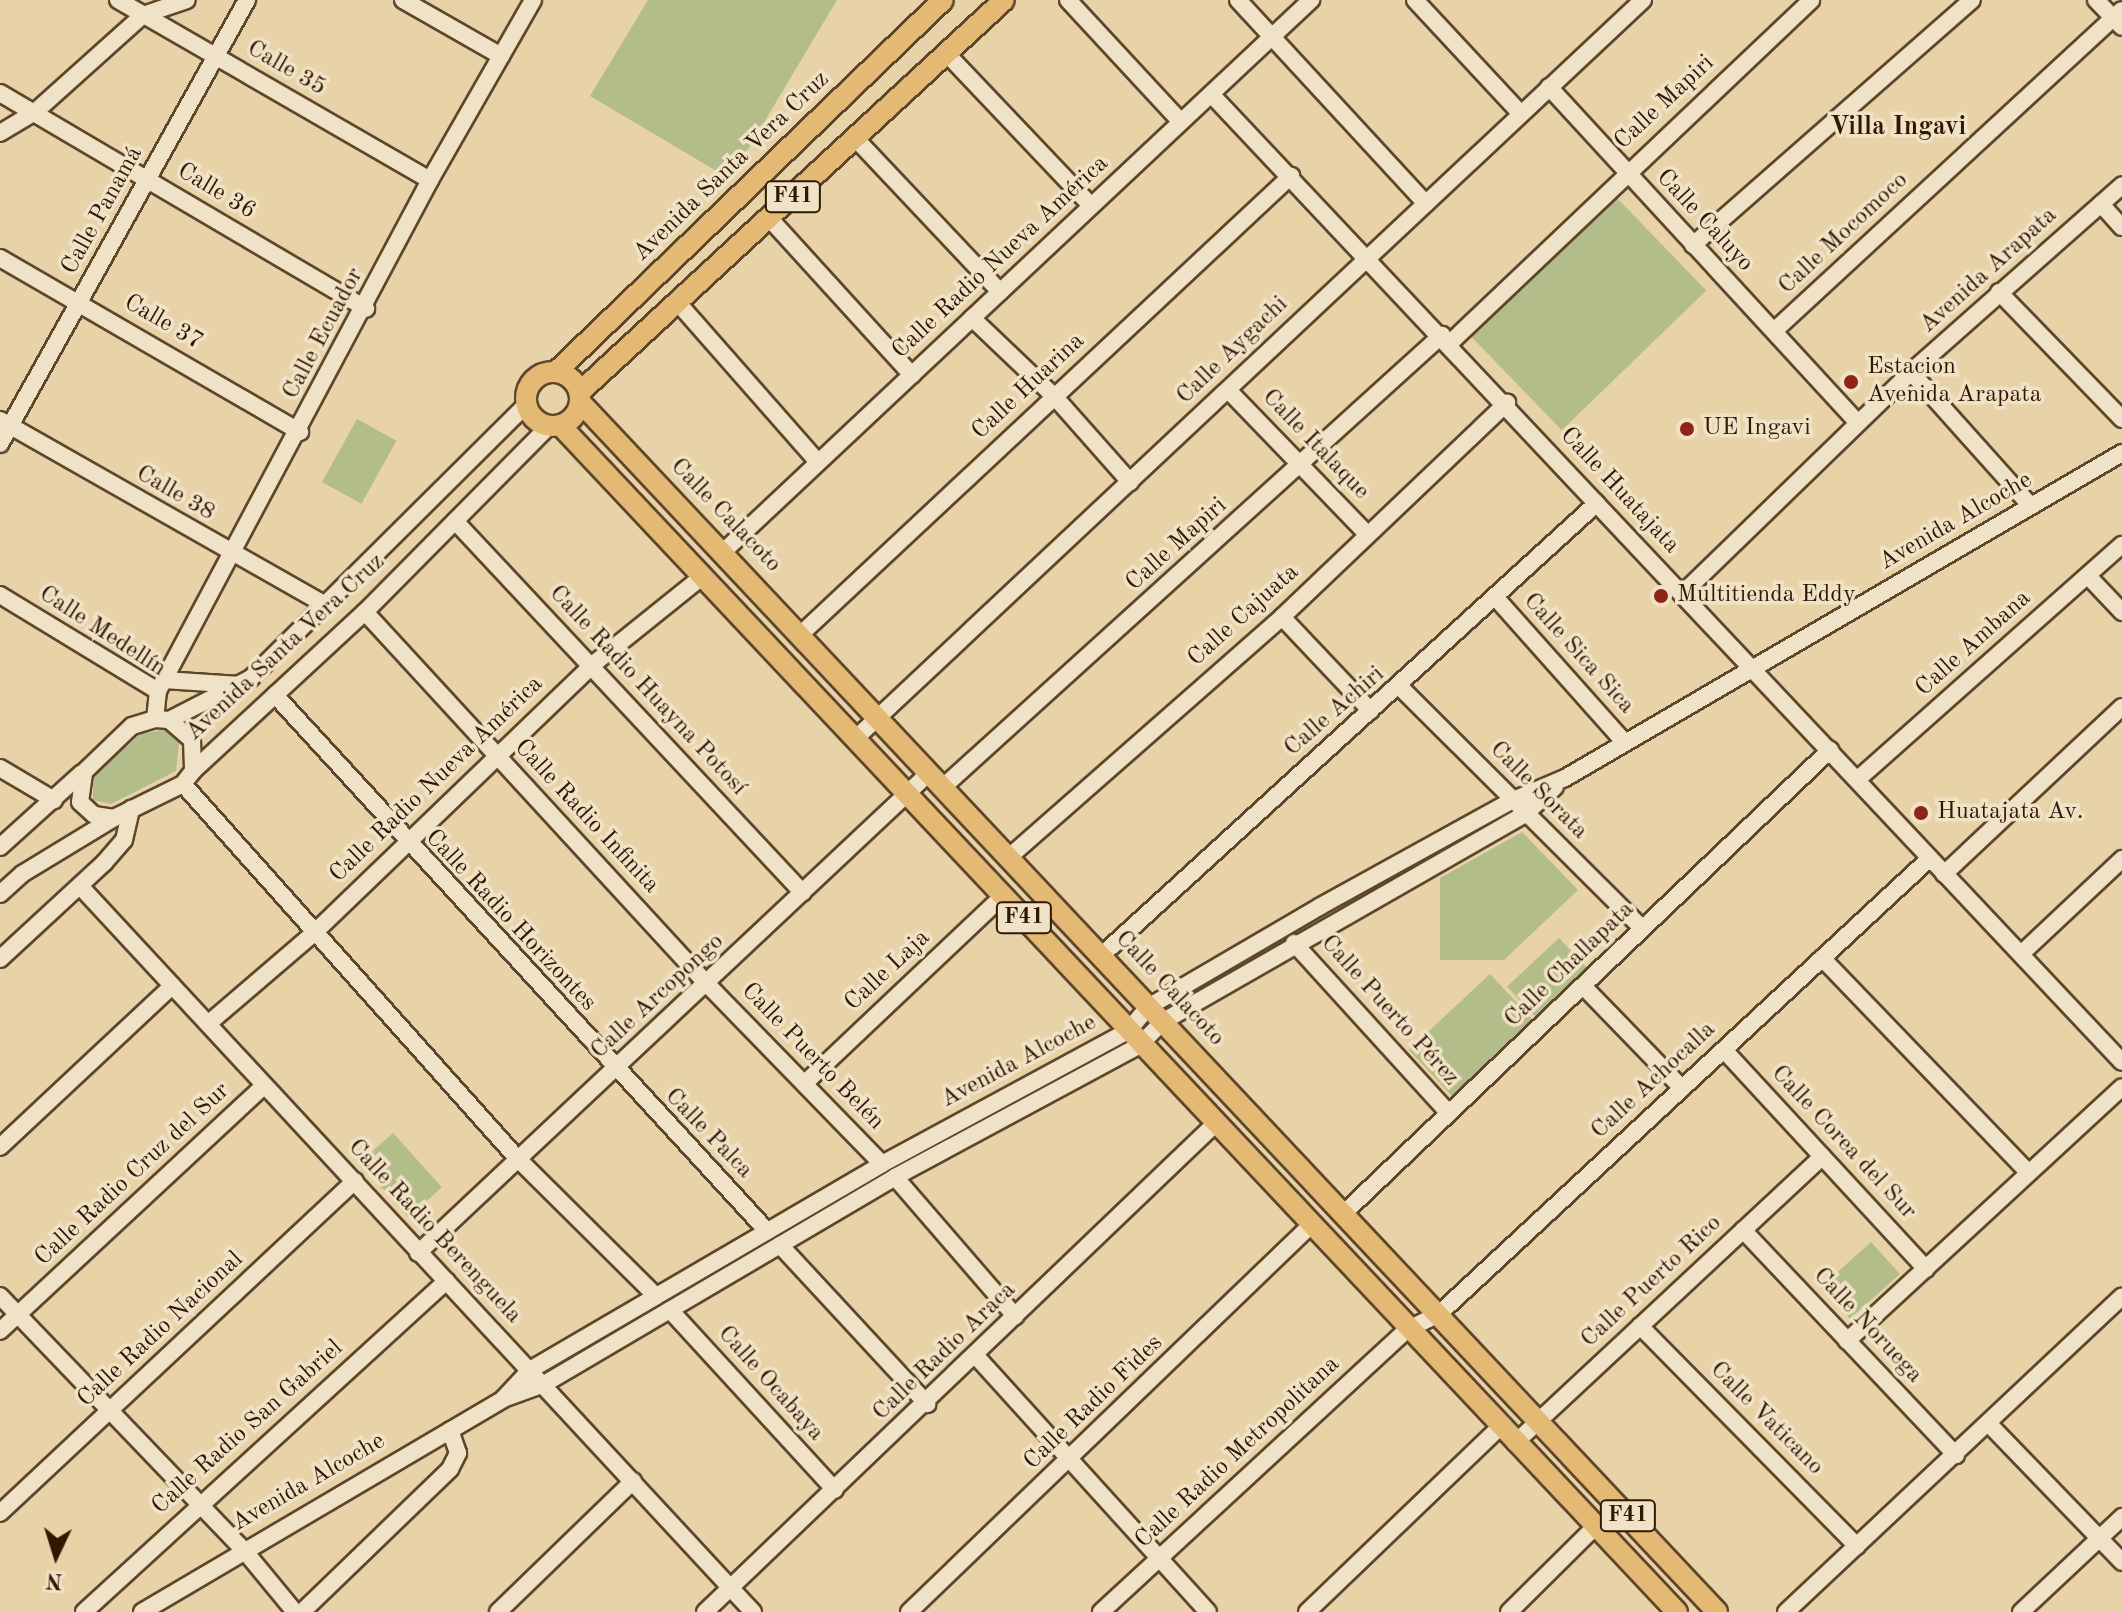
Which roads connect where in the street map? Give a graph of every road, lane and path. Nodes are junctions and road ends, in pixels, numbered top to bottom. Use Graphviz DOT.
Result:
graph roads {
  1 [pos="118,0"];
  2 [pos="187,0"];
  3 [pos="247,0"];
  4 [pos="403,0"];
  5 [pos="533,0"];
  6 [pos="943,0"];
  7 [pos="1004,0"];
  8 [pos="1068,0"];
  9 [pos="1238,0"];
  10 [pos="1311,0"];
  11 [pos="1415,0"];
  12 [pos="1643,0"];
  13 [pos="1811,0"];
  14 [pos="1972,0"];
  15 [pos="2096,0"];
  16 [pos="143,15"];
  17 [pos="2119,18"];
  18 [pos="1271,37"];
  19 [pos="947,54"];
  20 [pos="501,56"];
  21 [pos="218,57"];
  22 [pos="1549,87"];
  23 [pos="0,93"];
  24 [pos="1211,94"];
  25 [pos="35,112"];
  26 [pos="1520,113"];
  27 [pos="1181,122"];
  28 [pos="0,133"];
  29 [pos="856,139"];
  30 [pos="1626,172"];
  31 [pos="1291,176"];
  32 [pos="147,179"];
  33 [pos="430,180"];
  34 [pos="2122,185"];
  35 [pos="1426,204"];
  36 [pos="2101,204"];
  37 [pos="1091,206"];
  38 [pos="770,219"];
  39 [pos="2122,227"];
  40 [pos="1693,245"];
  41 [pos="0,258"];
  42 [pos="1364,258"];
  43 [pos="1000,292"];
  44 [pos="1999,292"];
  45 [pos="80,302"];
  46 [pos="679,304"];
  47 [pos="366,309"];
  48 [pos="972,318"];
  49 [pos="1774,331"];
  50 [pos="1446,339"];
  51 [pos="557,371"];
  52 [pos="1911,372"];
  53 [pos="912,375"];
  54 [pos="1228,390"];
  55 [pos="1054,396"];
  56 [pos="580,397"];
  57 [pos="1507,403"];
  58 [pos="526,405"];
  59 [pos="2122,419"];
  60 [pos="1858,423"];
  61 [pos="6,424"];
  62 [pos="554,426"];
  63 [pos="300,432"];
  64 [pos="0,444"];
  65 [pos="2122,453"];
  66 [pos="818,462"];
  67 [pos="1302,465"];
  68 [pos="1130,482"];
  69 [pos="1597,503"];
  70 [pos="2031,506"];
  71 [pos="455,521"];
  72 [pos="1367,534"];
  73 [pos="2122,545"];
  74 [pos="723,552"];
  75 [pos="233,555"];
  76 [pos="703,576"];
  77 [pos="2088,576"];
  78 [pos="1682,594"];
  79 [pos="0,595"];
  80 [pos="1496,598"];
  81 [pos="327,606"];
  82 [pos="365,612"];
  83 [pos="2122,612"];
  84 [pos="1282,617"];
  85 [pos="801,634"];
  86 [pos="591,666"];
  87 [pos="1753,668"];
  88 [pos="240,685"];
  89 [pos="161,686"];
  90 [pos="1400,687"];
  91 [pos="275,695"];
  92 [pos="2122,707"];
  93 [pos="1371,711"];
  94 [pos="878,717"];
  95 [pos="162,720"];
  96 [pos="856,738"];
  97 [pos="1625,743"];
  98 [pos="1830,750"];
  99 [pos="496,755"];
  100 [pos="0,768"];
  101 [pos="84,772"];
  102 [pos="188,778"];
  103 [pos="1565,778"];
  104 [pos="1858,779"];
  105 [pos="935,780"];
  106 [pos="907,793"];
  107 [pos="54,800"];
  108 [pos="1513,800"];
  109 [pos="131,809"];
  110 [pos="1525,814"];
  111 [pos="114,818"];
  112 [pos="404,841"];
  113 [pos="0,847"];
  114 [pos="1008,858"];
  115 [pos="2122,859"];
  116 [pos="1928,860"];
  117 [pos="1944,874"];
  118 [pos="80,886"];
  119 [pos="803,893"];
  120 [pos="0,894"];
  121 [pos="1004,895"];
  122 [pos="1642,928"];
  123 [pos="315,932"];
  124 [pos="1294,943"];
  125 [pos="2021,954"];
  126 [pos="1102,955"];
  127 [pos="1822,958"];
  128 [pos="0,959"];
  129 [pos="707,984"];
  130 [pos="172,986"];
  131 [pos="1584,987"];
  132 [pos="1155,1015"];
  133 [pos="209,1023"];
  134 [pos="1134,1038"];
  135 [pos="1724,1050"];
  136 [pos="2122,1062"];
  137 [pos="615,1071"];
  138 [pos="805,1083"];
  139 [pos="263,1087"];
  140 [pos="2122,1087"];
  141 [pos="1682,1088"];
  142 [pos="1448,1112"];
  143 [pos="1215,1124"];
  144 [pos="0,1147"];
  145 [pos="1822,1157"];
  146 [pos="517,1158"];
  147 [pos="882,1164"];
  148 [pos="2029,1173"];
  149 [pos="895,1177"];
  150 [pos="355,1181"];
  151 [pos="1343,1214"];
  152 [pos="1310,1226"];
  153 [pos="1743,1230"];
  154 [pos="767,1231"];
  155 [pos="780,1245"];
  156 [pos="418,1253"];
  157 [pos="1926,1269"];
  158 [pos="446,1281"];
  159 [pos="0,1296"];
  160 [pos="656,1296"];
  161 [pos="2122,1296"];
  162 [pos="670,1310"];
  163 [pos="1440,1313"];
  164 [pos="18,1314"];
  165 [pos="1015,1316"];
  166 [pos="1640,1326"];
  167 [pos="1407,1330"];
  168 [pos="0,1331"];
  169 [pos="1847,1341"];
  170 [pos="976,1356"];
  171 [pos="530,1370"];
  172 [pos="544,1384"];
  173 [pos="503,1399"];
  174 [pos="927,1404"];
  175 [pos="110,1411"];
  176 [pos="1538,1421"];
  177 [pos="1988,1423"];
  178 [pos="1500,1427"];
  179 [pos="450,1430"];
  180 [pos="1515,1443"];
  181 [pos="1956,1455"];
  182 [pos="1072,1458"];
  183 [pos="633,1481"];
  184 [pos="835,1490"];
  185 [pos="199,1504"];
  186 [pos="0,1513"];
  187 [pos="2122,1517"];
  188 [pos="1596,1526"];
  189 [pos="2099,1539"];
  190 [pos="1857,1546"];
  191 [pos="243,1549"];
  192 [pos="1159,1557"];
  193 [pos="2122,1562"];
  194 [pos="730,1590"];
  195 [pos="84,1612"];
  196 [pos="142,1612"];
  197 [pos="295,1612"];
  198 [pos="302,1612"];
  199 [pos="498,1612"];
  200 [pos="705,1612"];
  201 [pos="753,1612"];
  202 [pos="909,1612"];
  203 [pos="1101,1612"];
  204 [pos="1208,1612"];
  205 [pos="1307,1612"];
  206 [pos="1509,1612"];
  207 [pos="1677,1612"];
  208 [pos="1717,1612"];
  209 [pos="1786,1612"];
  210 [pos="2021,1612"];
  1 -- 16 [label="street, Calle 35"];
  2 -- 16 [label="street"];
  3 -- 21 [label="street, Calle Panamá"];
  4 -- 20 [label="street"];
  5 -- 20 [label="street, Calle Ecuador"];
  6 -- 51 [label="main road, Avenida Santa Vera Cruz / F41"];
  7 -- 19 [label="main road, F41"];
  8 -- 27 [label="street"];
  9 -- 18 [label="street"];
  10 -- 18 [label="street, Calle Radio Nueva América"];
  11 -- 26 [label="street"];
  12 -- 22 [label="street, Calle Aygachi"];
  13 -- 30 [label="street, Calle Mapiri"];
  14 -- 40 [label="street"];
  15 -- 17 [label="street"];
  16 -- 21 [label="street, Calle 35"];
  16 -- 25 [label="street"];
  17 -- 49 [label="street, Calle Mocomoco"];
  18 -- 24 [label="street, Calle Radio Nueva América"];
  18 -- 35 [label="street"];
  19 -- 29 [label="main road, F41"];
  19 -- 37 [label="street"];
  20 -- 33 [label="street, Calle Ecuador"];
  21 -- 32 [label="street, Calle Panamá"];
  21 -- 33 [label="street, Calle 35"];
  22 -- 26 [label="street, Calle Aygachi"];
  22 -- 30 [label="street, Calle Caluyo"];
  23 -- 25 [label="street, Calle 36"];
  24 -- 27 [label="street, Calle Radio Nueva América"];
  24 -- 31 [label="street, Calle Huatajata"];
  25 -- 28 [label="street"];
  25 -- 32 [label="street, Calle 36"];
  26 -- 35 [label="street, Calle Aygachi"];
  27 -- 37 [label="street, Calle Radio Nueva América"];
  29 -- 38 [label="main road, F41"];
  29 -- 43 [label="street"];
  30 -- 40 [label="street, Calle Caluyo"];
  30 -- 50 [label="street, Calle Mapiri"];
  31 -- 42 [label="street, Calle Huatajata"];
  31 -- 55 [label="street, Calle Huarina"];
  32 -- 45 [label="street, Calle Panamá"];
  32 -- 47 [label="street, Calle 36"];
  33 -- 47 [label="street, Calle Ecuador"];
  34 -- 36 [label="street, Avenida Arapata"];
  35 -- 42 [label="street, Calle Aygachi"];
  36 -- 39 [label="street"];
  36 -- 44 [label="street, Avenida Arapata"];
  37 -- 43 [label="street, Calle Radio Nueva América"];
  38 -- 46 [label="main road, F41"];
  38 -- 53 [label="street"];
  40 -- 49 [label="street, Calle Caluyo"];
  41 -- 45 [label="street, Calle 37"];
  42 -- 50 [label="street, Calle Huatajata"];
  42 -- 54 [label="street, Calle Aygachi"];
  43 -- 48 [label="street, Calle Radio Nueva América"];
  44 -- 52 [label="street, Avenida Arapata"];
  44 -- 59 [label="street"];
  45 -- 61 [label="street, Calle Panamá"];
  45 -- 63 [label="street, Calle 37"];
  46 -- 56 [label="main road, F41"];
  46 -- 66 [label="street"];
  47 -- 63 [label="street, Calle Ecuador"];
  48 -- 53 [label="street, Calle Radio Nueva América"];
  48 -- 55 [label="street"];
  49 -- 60 [label="street, Calle Caluyo"];
  50 -- 57 [label="street, Calle Huatajata"];
  50 -- 67 [label="street, Calle Mapiri"];
  51 -- 56 [label="main road"];
  51 -- 58 [label="main road"];
  52 -- 60 [label="street, Avenida Arapata"];
  52 -- 70 [label="street"];
  53 -- 66 [label="street, Calle Radio Nueva América"];
  54 -- 67 [label="street, Calle Italaque"];
  54 -- 68 [label="street, Calle Aygachi"];
  55 -- 68 [label="street"];
  55 -- 85 [label="street, Calle Huarina"];
  56 -- 62 [label="main road"];
  56 -- 74 [label="main road, Calle Calacoto / F41"];
  57 -- 69 [label="street, Calle Huatajata"];
  57 -- 72 [label="street, Calle Cajuata"];
  58 -- 62 [label="main road"];
  58 -- 81 [label="street, Avenida Santa Vera Cruz"];
  60 -- 78 [label="street, Avenida Arapata"];
  61 -- 64 [label="street, Calle Panamá"];
  61 -- 75 [label="street, Calle 38"];
  62 -- 71 [label="street, Avenida Santa Vera Cruz"];
  62 -- 76 [label="main road, F41"];
  63 -- 75 [label="street, Calle Ecuador"];
  65 -- 70 [label="street, Avenida Alcoche"];
  66 -- 74 [label="street, Calle Radio Nueva América"];
  67 -- 72 [label="street, Calle Italaque"];
  67 -- 105 [label="street, Calle Mapiri"];
  68 -- 94 [label="street, Calle Aygachi"];
  69 -- 78 [label="street, Calle Huatajata"];
  69 -- 80 [label="street, Calle Achiri"];
  70 -- 87 [label="street, Avenida Alcoche"];
  71 -- 82 [label="street, Avenida Santa Vera Cruz"];
  71 -- 86 [label="street, Calle Radio Huayna Potosí"];
  72 -- 84 [label="street, Calle Cajuata"];
  73 -- 77 [label="street, Calle Ambana"];
  74 -- 85 [label="main road, Calle Calacoto / F41"];
  75 -- 81 [label="street, Calle 38"];
  75 -- 89 [label="street, Calle Ecuador"];
  76 -- 86 [label="street, Calle Radio Nueva América"];
  76 -- 96 [label="main road, F41"];
  77 -- 83 [label="street"];
  77 -- 104 [label="street, Calle Ambana"];
  78 -- 87 [label="street, Calle Huatajata"];
  79 -- 89 [label="street, Calle Medellín"];
  80 -- 90 [label="street, Calle Achiri"];
  80 -- 97 [label="street, Calle Sica Sica"];
  81 -- 88 [label="street, Avenida Santa Vera Cruz"];
  82 -- 91 [label="street, Avenida Santa Vera Cruz"];
  82 -- 99 [label="street, Calle Radio Infinita"];
  84 -- 93 [label="street"];
  84 -- 114 [label="street, Calle Cajuata"];
  85 -- 94 [label="main road, Calle Calacoto / F41"];
  86 -- 99 [label="street, Calle Radio Nueva América"];
  86 -- 119 [label="street, Calle Radio Huayna Potosí"];
  87 -- 97 [label="street, Avenida Alcoche"];
  87 -- 98 [label="street, Calle Huatajata"];
  88 -- 89 [label="street"];
  88 -- 95 [label="street, Avenida Santa Vera Cruz"];
  89 -- 95 [label="street, Calle Medellín"];
  90 -- 93 [label="street, Calle Achiri"];
  90 -- 108 [label="street, Calle Sorata"];
  91 -- 102 [label="street, Avenida Santa Vera Cruz"];
  91 -- 112 [label="street, Calle Radio Horizontes"];
  92 -- 117 [label="street"];
  93 -- 126 [label="street, Calle Achiri"];
  94 -- 96 [label="street, Calle Aygachi"];
  94 -- 105 [label="main road, Calle Calacoto / F41"];
  95 -- 101 [label="street, Avenida Santa Vera Cruz"];
  95 -- 102 [label="street"];
  96 -- 106 [label="main road, F41"];
  97 -- 103 [label="street, Avenida Alcoche"];
  98 -- 104 [label="street, Calle Huatajata"];
  98 -- 122 [label="street, Calle Challapata"];
  99 -- 112 [label="street, Calle Radio Nueva América"];
  99 -- 129 [label="street, Calle Radio Infinita"];
  100 -- 107 [label="street"];
  101 -- 107 [label="street"];
  101 -- 111 [label="street"];
  102 -- 109 [label="street, Avenida Santa Vera Cruz"];
  102 -- 123 [label="street"];
  103 -- 108 [label="street, Avenida Alcoche"];
  103 -- 110 [label="street, Avenida Alcoche"];
  104 -- 116 [label="street, Calle Huatajata"];
  105 -- 106 [label="street, Calle Arcopongo"];
  105 -- 114 [label="main road, Calle Calacoto / F41"];
  106 -- 119 [label="street, Calle Arcopongo"];
  106 -- 121 [label="main road, F41"];
  107 -- 113 [label="street"];
  108 -- 110 [label="street, Calle Sorata"];
  108 -- 132 [label="street, Avenida Alcoche"];
  109 -- 111 [label="street, Avenida Santa Vera Cruz"];
  109 -- 118 [label="street"];
  110 -- 122 [label="street, Calle Sorata"];
  110 -- 124 [label="street, Avenida Alcoche"];
  111 -- 120 [label="street"];
  112 -- 123 [label="street, Calle Radio Nueva América"];
  112 -- 137 [label="street, Calle Radio Horizontes"];
  114 -- 126 [label="main road, Calle Calacoto / F41"];
  115 -- 125 [label="street"];
  116 -- 117 [label="street, Calle Huatajata"];
  116 -- 127 [label="street, Calle Achocalla"];
  117 -- 125 [label="street, Calle Huatajata"];
  118 -- 128 [label="street"];
  118 -- 130 [label="street, Calle Radio Berenguela"];
  119 -- 129 [label="street, Calle Arcopongo"];
  121 -- 134 [label="main road, F41"];
  121 -- 138 [label="street, Calle Laja"];
  122 -- 131 [label="street, Calle Challapata"];
  123 -- 133 [label="street, Calle Radio Nueva América"];
  123 -- 146 [label="street"];
  124 -- 132 [label="street, Avenida Alcoche"];
  124 -- 142 [label="street, Calle Puerto Pérez"];
  125 -- 136 [label="street, Calle Huatajata"];
  126 -- 132 [label="main road, Calle Calacoto / F41"];
  127 -- 135 [label="street, Calle Achocalla"];
  127 -- 148 [label="street"];
  129 -- 137 [label="street, Calle Arcopongo"];
  129 -- 138 [label="street, Calle Puerto Belén"];
  130 -- 133 [label="street, Calle Radio Berenguela"];
  130 -- 144 [label="street"];
  131 -- 141 [label="street"];
  131 -- 142 [label="street, Calle Challapata"];
  132 -- 134 [label="street, Avenida Alcoche"];
  132 -- 151 [label="main road, Calle Calacoto / F41"];
  133 -- 139 [label="street, Calle Radio Berenguela"];
  134 -- 143 [label="main road, F41"];
  134 -- 147 [label="street, Avenida Alcoche"];
  134 -- 149 [label="street, Avenida Alcoche"];
  135 -- 141 [label="street, Calle Achocalla"];
  135 -- 145 [label="street, Calle Corea del Sur"];
  137 -- 146 [label="street, Calle Arcopongo"];
  137 -- 154 [label="street, Calle Palca"];
  138 -- 147 [label="street, Calle Puerto Belén"];
  139 -- 150 [label="street, Calle Radio Berenguela"];
  139 -- 164 [label="street, Calle Radio Cruz del Sur"];
  140 -- 148 [label="street"];
  141 -- 163 [label="street, Calle Achocalla"];
  142 -- 151 [label="street, Calle Challapata"];
  143 -- 152 [label="main road, F41"];
  143 -- 165 [label="street, Calle Radio Araca"];
  145 -- 153 [label="street, Calle Puerto Rico"];
  145 -- 157 [label="street, Calle Corea del Sur"];
  146 -- 156 [label="street, Calle Arcopongo"];
  146 -- 160 [label="street"];
  147 -- 154 [label="street, Avenida Alcoche"];
  148 -- 157 [label="street"];
  149 -- 155 [label="street, Avenida Alcoche"];
  149 -- 165 [label="street"];
  150 -- 156 [label="street, Calle Radio Berenguela"];
  150 -- 175 [label="street, Calle Radio Nacional"];
  151 -- 163 [label="main road, Calle Calacoto / F41"];
  152 -- 167 [label="main road, F41"];
  152 -- 182 [label="street, Calle Radio Fides"];
  153 -- 166 [label="street, Calle Puerto Rico"];
  153 -- 169 [label="street, Calle Noruega"];
  154 -- 160 [label="street, Avenida Alcoche"];
  155 -- 162 [label="street, Avenida Alcoche"];
  155 -- 174 [label="street"];
  156 -- 158 [label="street, Calle Radio Berenguela"];
  157 -- 169 [label="street"];
  158 -- 171 [label="street, Calle Radio Berenguela"];
  158 -- 185 [label="street, Calle Radio San Gabriel"];
  159 -- 164 [label="street"];
  160 -- 171 [label="street, Avenida Alcoche"];
  161 -- 177 [label="street"];
  162 -- 172 [label="street, Avenida Alcoche"];
  162 -- 184 [label="street, Calle Ocabaya"];
  163 -- 167 [label="street, Calle Achocalla"];
  163 -- 176 [label="main road, Calle Calacoto / F41"];
  164 -- 168 [label="street, Calle Radio Cruz del Sur"];
  164 -- 175 [label="street"];
  165 -- 170 [label="street, Calle Radio Araca"];
  166 -- 176 [label="street, Calle Puerto Rico"];
  166 -- 190 [label="street, Calle Vaticano"];
  167 -- 178 [label="main road, F41"];
  167 -- 192 [label="street, Calle Radio Metropolitana"];
  169 -- 181 [label="street, Calle Noruega"];
  170 -- 174 [label="street, Calle Radio Araca"];
  170 -- 182 [label="street"];
  171 -- 172 [label="street, Calle Radio Berenguela"];
  171 -- 173 [label="street, Avenida Alcoche"];
  172 -- 173 [label="street, Avenida Alcoche"];
  172 -- 183 [label="street, Calle Radio Berenguela"];
  173 -- 179 [label="street, Avenida Alcoche"];
  174 -- 184 [label="street, Calle Radio Araca"];
  175 -- 185 [label="street"];
  175 -- 186 [label="street, Calle Radio Nacional"];
  176 -- 180 [label="street, Calle Puerto Rico"];
  176 -- 208 [label="main road, Calle Calacoto / F41"];
  177 -- 181 [label="street"];
  177 -- 189 [label="street"];
  178 -- 180 [label="main road, F41"];
  178 -- 205 [label="street"];
  179 -- 191 [label="street, Avenida Alcoche"];
  179 -- 198 [label="street"];
  180 -- 188 [label="main road, F41"];
  181 -- 190 [label="street"];
  182 -- 192 [label="street"];
  182 -- 202 [label="street, Calle Radio Fides"];
  183 -- 194 [label="street, Calle Radio Berenguela"];
  183 -- 199 [label="street"];
  184 -- 194 [label="street, Calle Radio Araca"];
  185 -- 191 [label="street"];
  185 -- 195 [label="street, Calle Radio San Gabriel"];
  187 -- 189 [label="street"];
  188 -- 206 [label="street"];
  188 -- 207 [label="main road, F41"];
  189 -- 193 [label="street"];
  189 -- 210 [label="street"];
  190 -- 209 [label="street"];
  191 -- 196 [label="street, Avenida Alcoche"];
  191 -- 197 [label="street"];
  192 -- 203 [label="street, Calle Radio Metropolitana"];
  192 -- 204 [label="street"];
  194 -- 200 [label="street, Calle Radio Araca"];
  194 -- 201 [label="street, Calle Radio Berenguela"];
}
